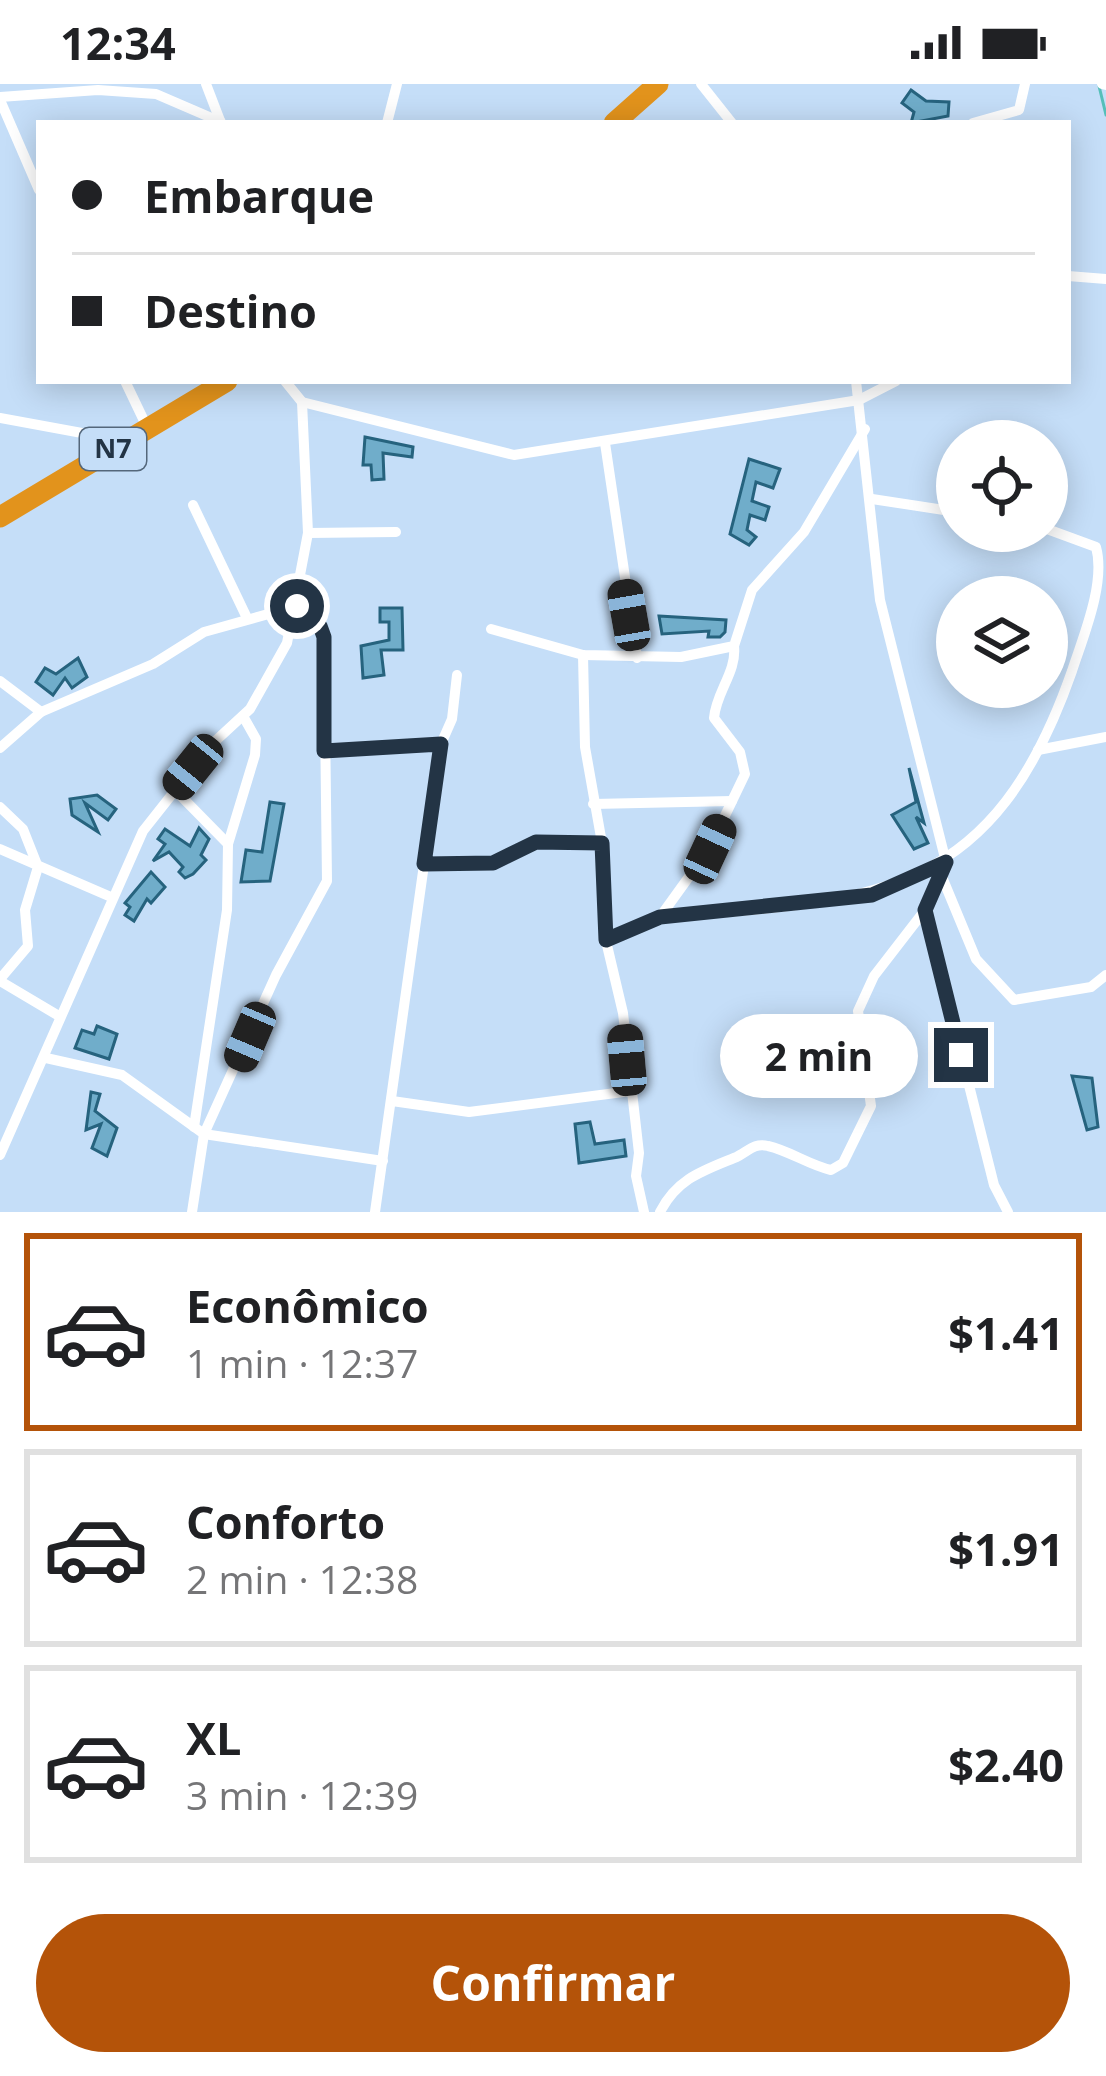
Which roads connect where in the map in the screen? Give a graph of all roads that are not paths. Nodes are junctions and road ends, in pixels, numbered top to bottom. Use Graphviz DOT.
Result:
graph roads {
  1 [pos="206,84"];
  2 [pos="397,84"];
  3 [pos="658,84"];
  4 [pos="701,84"];
  5 [pos="1024,84"];
  6 [pos="0,98"];
  7 [pos="214,120"];
  8 [pos="220,120"];
  9 [pos="388,120"];
  10 [pos="617,120"];
  11 [pos="730,120"];
  12 [pos="984,120"];
  13 [pos="36,183"];
  14 [pos="1071,276"];
  15 [pos="1106,279"];
  16 [pos="126,384"];
  17 [pos="221,384"];
  18 [pos="287,384"];
  19 [pos="856,384"];
  20 [pos="890,384"];
  21 [pos="859,400"];
  22 [pos="302,402"];
  23 [pos="0,416"];
  24 [pos="147,428"];
  25 [pos="865,429"];
  26 [pos="127,441"];
  27 [pos="604,443"];
  28 [pos="872,499"];
  29 [pos="193,505"];
  30 [pos="936,509"];
  31 [pos="0,517"];
  32 [pos="396,532"];
  33 [pos="308,533"];
  34 [pos="1068,536"];
  35 [pos="296,609"];
  36 [pos="247,618"];
  37 [pos="490,629"];
  38 [pos="734,646"];
  39 [pos="583,655"];
  40 [pos="637,658"];
  41 [pos="457,675"];
  42 [pos="0,681"];
  43 [pos="41,712"];
  44 [pos="243,716"];
  45 [pos="1106,737"];
  46 [pos="441,744"];
  47 [pos="0,748"];
  48 [pos="1038,750"];
  49 [pos="324,751"];
  50 [pos="175,790"];
  51 [pos="732,801"];
  52 [pos="593,805"];
  53 [pos="0,807"];
  54 [pos="602,843"];
  55 [pos="228,844"];
  56 [pos="1,853"];
  57 [pos="946,862"];
  58 [pos="424,864"];
  59 [pos="38,867"];
  60 [pos="942,877"];
  61 [pos="111,897"];
  62 [pos="925,910"];
  63 [pos="660,917"];
  64 [pos="606,940"];
  65 [pos="1106,975"];
  66 [pos="0,980"];
  67 [pos="59,1016"];
  68 [pos="46,1058"];
  69 [pos="631,1091"];
  70 [pos="392,1102"];
  71 [pos="199,1130"];
  72 [pos="0,1155"];
  73 [pos="383,1161"];
  74 [pos="192,1212"];
  75 [pos="375,1212"];
  76 [pos="644,1212"];
  77 [pos="660,1212"];
  78 [pos="1009,1212"];
  1 -- 8 [label="street"];
  2 -- 9 [label="street"];
  3 -- 10 [label="highway"];
  4 -- 11 [label="street"];
  5 -- 12 [label="street"];
  6 -- 7 [label="street"];
  6 -- 13 [label="street"];
  14 -- 15 [label="street"];
  16 -- 24 [label="street"];
  17 -- 24 [label="highway, N7"];
  18 -- 22 [label="street"];
  19 -- 21 [label="street"];
  20 -- 21 [label="street"];
  21 -- 25 [label="street"];
  21 -- 27 [label="street"];
  22 -- 27 [label="street"];
  22 -- 33 [label="street"];
  23 -- 26 [label="street"];
  24 -- 26 [label="highway, N7"];
  25 -- 28 [label="street"];
  25 -- 38 [label="street"];
  26 -- 31 [label="highway, N7"];
  27 -- 40 [label="street"];
  28 -- 30 [label="street"];
  28 -- 57 [label="street"];
  29 -- 36 [label="street"];
  32 -- 33 [label="street"];
  33 -- 35 [label="street"];
  34 -- 48 [label="street"];
  35 -- 36 [label="street"];
  35 -- 44 [label="street"];
  35 -- 49 [label="street"];
  36 -- 43 [label="street"];
  37 -- 39 [label="street"];
  38 -- 40 [label="street"];
  38 -- 51 [label="street"];
  39 -- 40 [label="street"];
  39 -- 52 [label="street"];
  41 -- 46 [label="street"];
  42 -- 43 [label="street"];
  43 -- 47 [label="street"];
  44 -- 50 [label="street"];
  44 -- 55 [label="street"];
  45 -- 48 [label="street"];
  46 -- 49 [label="street"];
  46 -- 58 [label="street"];
  48 -- 57 [label="street"];
  49 -- 71 [label="street"];
  50 -- 55 [label="street"];
  50 -- 61 [label="street"];
  51 -- 52 [label="street"];
  51 -- 63 [label="street"];
  52 -- 54 [label="street"];
  53 -- 59 [label="street"];
  54 -- 58 [label="street"];
  54 -- 64 [label="street"];
  55 -- 71 [label="street"];
  56 -- 59 [label="street"];
  57 -- 60 [label="street"];
  57 -- 63 [label="street"];
  58 -- 70 [label="street"];
  59 -- 61 [label="street"];
  59 -- 66 [label="street"];
  60 -- 62 [label="street"];
  60 -- 65 [label="street"];
  61 -- 67 [label="street"];
  62 -- 77 [label="street"];
  62 -- 78 [label="street"];
  63 -- 64 [label="street"];
  64 -- 69 [label="street"];
  66 -- 67 [label="street"];
  67 -- 68 [label="street"];
  68 -- 71 [label="street"];
  68 -- 72 [label="street"];
  69 -- 70 [label="street"];
  69 -- 76 [label="street"];
  70 -- 73 [label="street"];
  71 -- 73 [label="street"];
  71 -- 74 [label="street"];
  73 -- 75 [label="street"];
}
